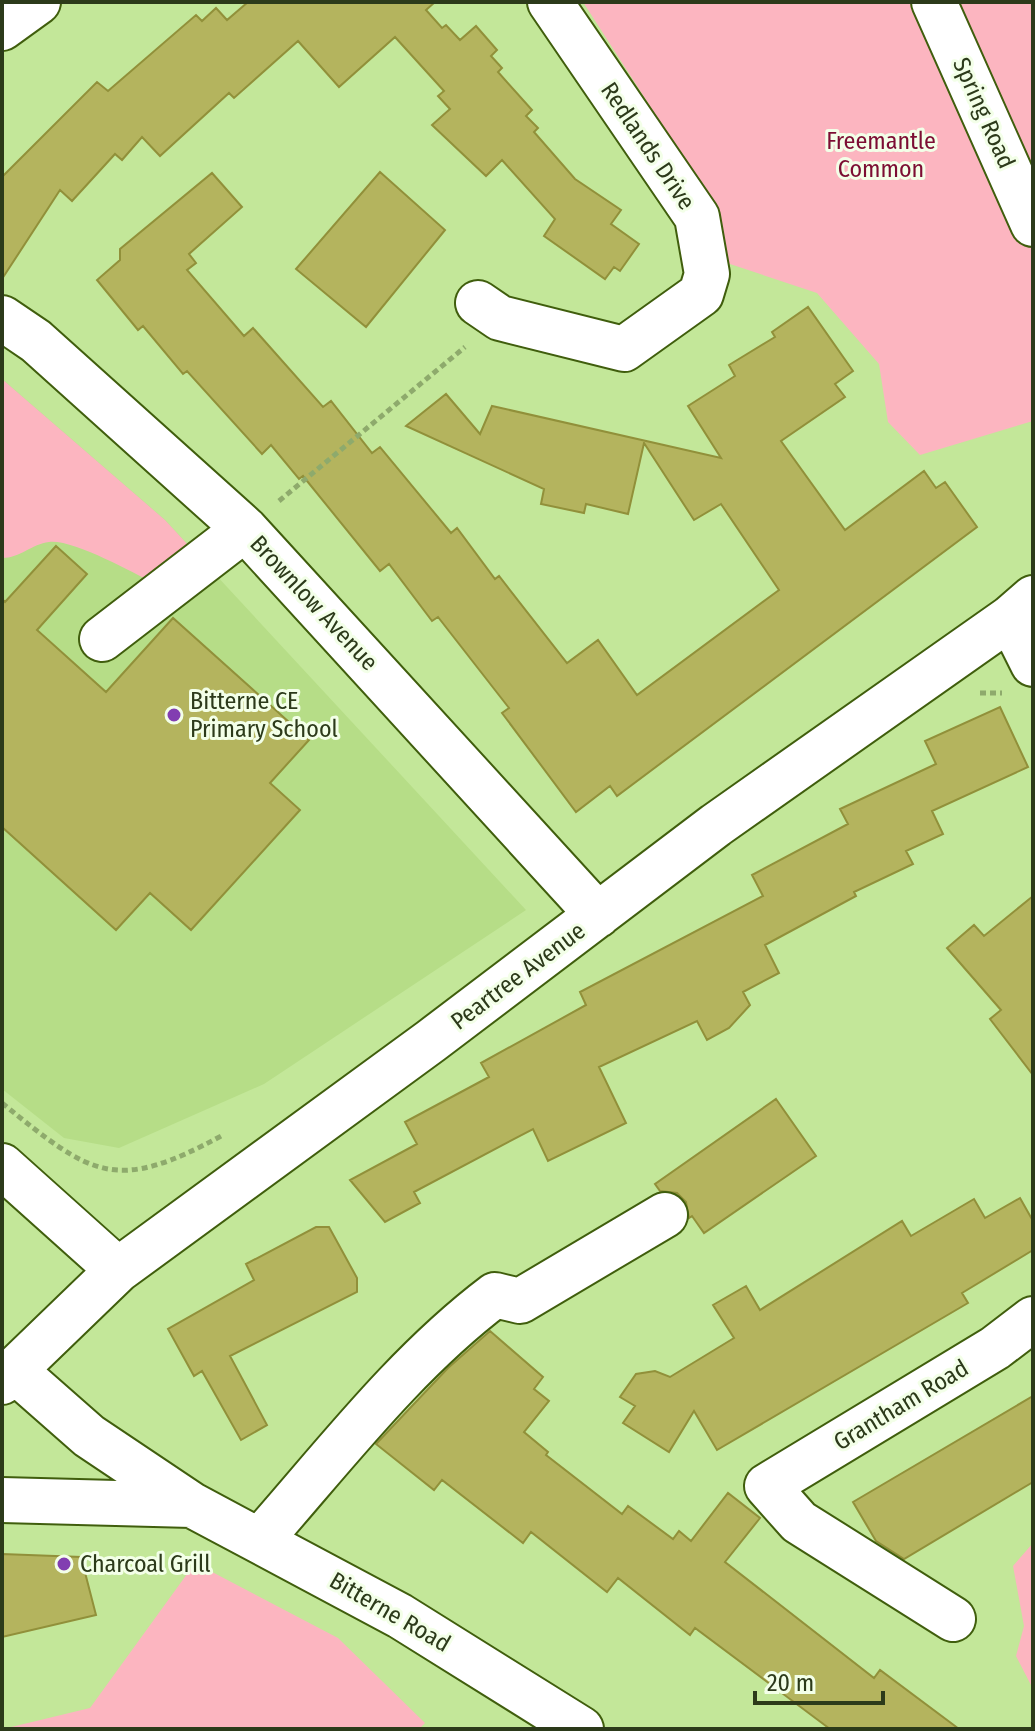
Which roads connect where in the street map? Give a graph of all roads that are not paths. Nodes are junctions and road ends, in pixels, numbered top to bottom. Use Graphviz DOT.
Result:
graph roads {
  1 [pos="38,2"];
  2 [pos="550,2"];
  3 [pos="934,2"];
  4 [pos="2,28"];
  5 [pos="1033,224"];
  6 [pos="489,311"];
  7 [pos="2,318"];
  8 [pos="245,529"];
  9 [pos="1021,608"];
  10 [pos="102,639"];
  11 [pos="1033,664"];
  12 [pos="598,915"];
  13 [pos="2,1166"];
  14 [pos="665,1215"];
  15 [pos="118,1270"];
  16 [pos="1033,1319"];
  17 [pos="8,1376"];
  18 [pos="2,1500"];
  19 [pos="192,1505"];
  20 [pos="261,1539"];
  21 [pos="953,1619"];
  22 [pos="581,1729"];
  1 -- 4 [label="street"];
  2 -- 6 [label="street, Redlands Drive"];
  3 -- 5 [label="street, Spring Road"];
  7 -- 8 [label="street, Brownlow Avenue"];
  8 -- 10 [label="street"];
  8 -- 12 [label="street, Brownlow Avenue"];
  9 -- 11 [label="street"];
  9 -- 12 [label="street, Peartree Avenue"];
  12 -- 15 [label="street, Peartree Avenue"];
  13 -- 15 [label="street"];
  14 -- 20 [label="street"];
  15 -- 17 [label="street, Peartree Avenue"];
  16 -- 21 [label="street, Grantham Road"];
  17 -- 19 [label="street, Bitterne Road"];
  18 -- 19 [label="street, Bitterne Road"];
  19 -- 20 [label="street, Bitterne Road"];
  20 -- 22 [label="street, Bitterne Road"];
}
